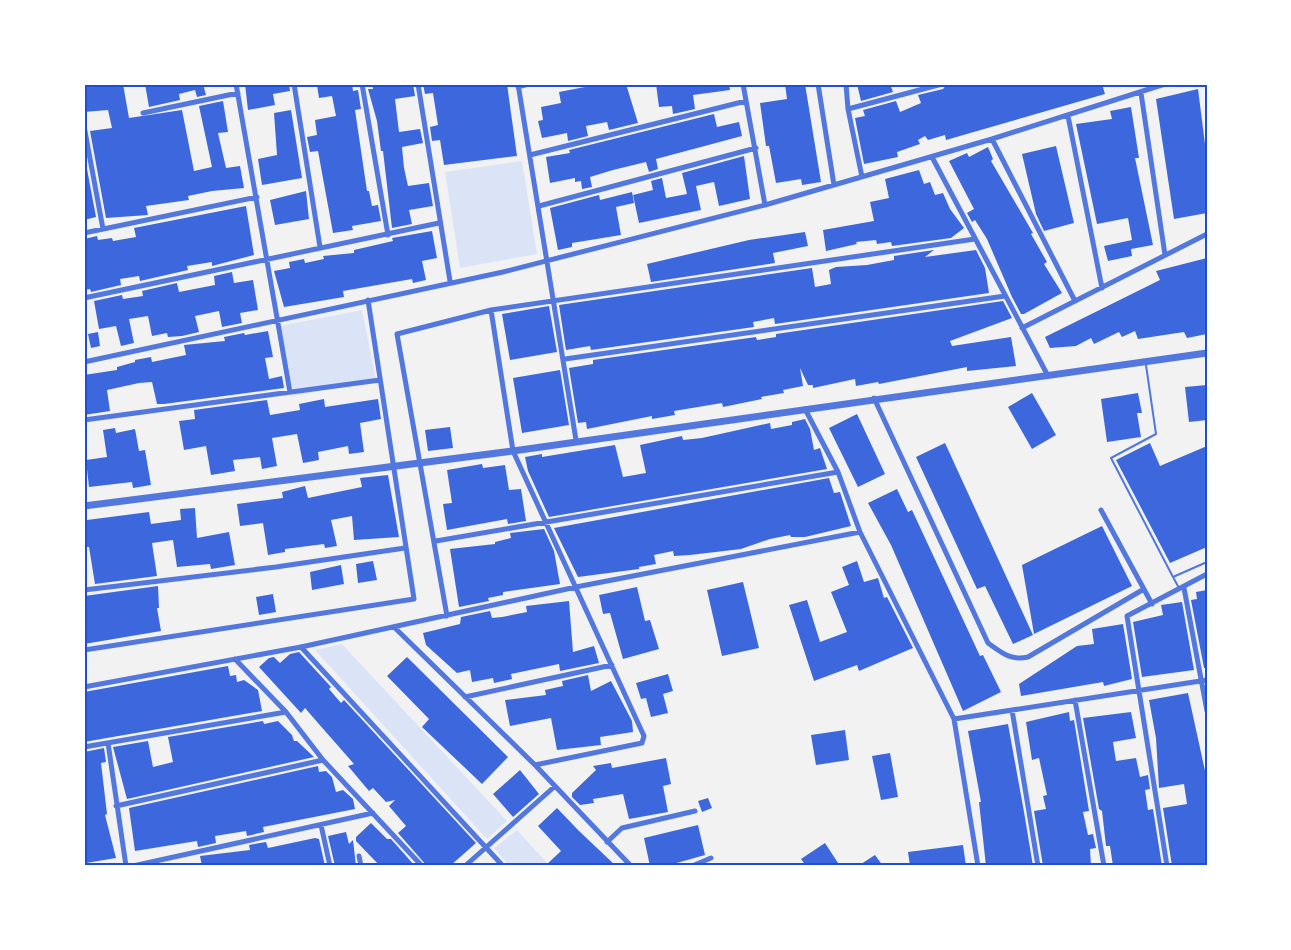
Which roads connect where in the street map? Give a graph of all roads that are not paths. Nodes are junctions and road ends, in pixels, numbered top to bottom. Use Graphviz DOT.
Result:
graph roads {
  1 [pos="236,84"];
  2 [pos="294,84"];
  3 [pos="362,84"];
  4 [pos="418,84"];
  5 [pos="528,84"];
  6 [pos="743,84"];
  7 [pos="818,84"];
  8 [pos="846,84"];
  9 [pos="942,84"];
  10 [pos="1165,84"];
  11 [pos="518,85"];
  12 [pos="238,93"];
  13 [pos="1141,93"];
  14 [pos="746,101"];
  15 [pos="848,110"];
  16 [pos="143,113"];
  17 [pos="1068,116"];
  18 [pos="84,126"];
  19 [pos="992,139"];
  20 [pos="756,148"];
  21 [pos="530,155"];
  22 [pos="932,157"];
  23 [pos="862,177"];
  24 [pos="834,185"];
  25 [pos="256,197"];
  26 [pos="765,205"];
  27 [pos="539,206"];
  28 [pos="440,223"];
  29 [pos="104,229"];
  30 [pos="84,233"];
  31 [pos="1207,234"];
  32 [pos="388,235"];
  33 [pos="975,239"];
  34 [pos="320,248"];
  35 [pos="1165,255"];
  36 [pos="267,258"];
  37 [pos="548,261"];
  38 [pos="450,281"];
  39 [pos="1102,288"];
  40 [pos="1005,296"];
  41 [pos="84,298"];
  42 [pos="368,300"];
  43 [pos="555,300"];
  44 [pos="1076,301"];
  45 [pos="491,310"];
  46 [pos="278,320"];
  47 [pos="1022,328"];
  48 [pos="1207,353"];
  49 [pos="565,359"];
  50 [pos="84,362"];
  51 [pos="1145,362"];
  52 [pos="1047,374"];
  53 [pos="380,380"];
  54 [pos="290,392"];
  55 [pos="874,398"];
  56 [pos="804,408"];
  57 [pos="84,420"];
  58 [pos="576,440"];
  59 [pos="513,451"];
  60 [pos="422,462"];
  61 [pos="392,466"];
  62 [pos="838,472"];
  63 [pos="84,506"];
  64 [pos="1101,510"];
  65 [pos="546,522"];
  66 [pos="860,532"];
  67 [pos="436,541"];
  68 [pos="405,548"];
  69 [pos="1207,562"];
  70 [pos="1207,574"];
  71 [pos="1173,577"];
  72 [pos="576,587"];
  73 [pos="1144,589"];
  74 [pos="1182,589"];
  75 [pos="84,590"];
  76 [pos="1152,604"];
  77 [pos="447,616"];
  78 [pos="394,627"];
  79 [pos="302,647"];
  80 [pos="84,650"];
  81 [pos="234,659"];
  82 [pos="612,665"];
  83 [pos="1205,681"];
  84 [pos="84,687"];
  85 [pos="1140,690"];
  86 [pos="465,697"];
  87 [pos="1075,700"];
  88 [pos="1012,710"];
  89 [pos="1207,711"];
  90 [pos="286,712"];
  91 [pos="954,719"];
  92 [pos="108,743"];
  93 [pos="84,747"];
  94 [pos="323,760"];
  95 [pos="535,765"];
  96 [pos="554,787"];
  97 [pos="116,806"];
  98 [pos="695,811"];
  99 [pos="373,813"];
  100 [pos="321,825"];
  101 [pos="607,842"];
  102 [pos="486,847"];
  103 [pos="359,856"];
  104 [pos="711,858"];
  105 [pos="126,866"];
  106 [pos="133,866"];
  107 [pos="330,866"];
  108 [pos="361,866"];
  109 [pos="422,866"];
  110 [pos="465,866"];
  111 [pos="503,866"];
  112 [pos="631,866"];
  113 [pos="692,866"];
  114 [pos="978,866"];
  115 [pos="1038,866"];
  116 [pos="1104,866"];
  117 [pos="1167,866"];
  1 -- 12 [label="street"];
  2 -- 34 [label="street"];
  3 -- 32 [label="street"];
  4 -- 28 [label="street"];
  5 -- 11 [label="street"];
  6 -- 14 [label="street"];
  7 -- 24 [label="street"];
  8 -- 15 [label="street"];
  9 -- 15 [label="street"];
  10 -- 13 [label="street"];
  11 -- 21 [label="street"];
  12 -- 16 [label="street"];
  12 -- 25 [label="street"];
  13 -- 17 [label="street"];
  13 -- 35 [label="street"];
  14 -- 20 [label="street"];
  14 -- 21 [label="street"];
  15 -- 23 [label="street"];
  17 -- 19 [label="street"];
  17 -- 39 [label="street"];
  18 -- 29 [label="street"];
  19 -- 22 [label="street"];
  19 -- 44 [label="street"];
  20 -- 26 [label="street"];
  20 -- 27 [label="street"];
  21 -- 27 [label="street"];
  22 -- 23 [label="street"];
  22 -- 33 [label="street"];
  23 -- 24 [label="street"];
  24 -- 26 [label="street"];
  25 -- 29 [label="street"];
  25 -- 36 [label="street"];
  26 -- 37 [label="street"];
  27 -- 37 [label="street"];
  28 -- 32 [label="street"];
  28 -- 38 [label="street"];
  29 -- 30 [label="street"];
  31 -- 35 [label="street"];
  32 -- 34 [label="street"];
  33 -- 40 [label="street"];
  33 -- 43 [label="street"];
  34 -- 36 [label="street"];
  35 -- 39 [label="street"];
  36 -- 41 [label="street"];
  36 -- 46 [label="street"];
  37 -- 38 [label="street"];
  37 -- 43 [label="street"];
  38 -- 42 [label="street"];
  39 -- 44 [label="street"];
  40 -- 47 [label="street"];
  40 -- 49 [label="street"];
  42 -- 46 [label="street"];
  42 -- 53 [label="street"];
  43 -- 45 [label="street"];
  43 -- 49 [label="street"];
  44 -- 47 [label="street"];
  45 -- 59 [label="street"];
  45 -- 60 [label="street"];
  46 -- 50 [label="street"];
  46 -- 54 [label="street"];
  47 -- 52 [label="street"];
  48 -- 51 [label="street"];
  49 -- 58 [label="street"];
  51 -- 52 [label="street"];
  51 -- 71 [label="lane"];
  52 -- 55 [label="street"];
  53 -- 54 [label="street"];
  53 -- 61 [label="street"];
  54 -- 57 [label="street"];
  55 -- 56 [label="street"];
  55 -- 73 [label="street"];
  56 -- 58 [label="street"];
  56 -- 62 [label="street"];
  58 -- 59 [label="street"];
  59 -- 60 [label="street"];
  59 -- 65 [label="street"];
  60 -- 61 [label="street"];
  60 -- 67 [label="street"];
  61 -- 63 [label="street"];
  61 -- 68 [label="street"];
  62 -- 65 [label="street"];
  62 -- 66 [label="street"];
  64 -- 73 [label="street"];
  65 -- 67 [label="street"];
  65 -- 72 [label="street"];
  66 -- 72 [label="street"];
  66 -- 91 [label="street"];
  67 -- 77 [label="street"];
  68 -- 75 [label="street"];
  68 -- 80 [label="street"];
  69 -- 71 [label="lane"];
  70 -- 74 [label="street"];
  71 -- 74 [label="lane"];
  72 -- 77 [label="street"];
  72 -- 82 [label="street"];
  73 -- 76 [label="street"];
  74 -- 76 [label="street"];
  74 -- 83 [label="street"];
  76 -- 85 [label="street"];
  77 -- 78 [label="street"];
  78 -- 79 [label="street"];
  78 -- 86 [label="street"];
  79 -- 81 [label="street"];
  79 -- 102 [label="street"];
  81 -- 84 [label="street"];
  81 -- 90 [label="street"];
  82 -- 86 [label="street"];
  82 -- 95 [label="street"];
  83 -- 85 [label="street"];
  83 -- 89 [label="street"];
  85 -- 87 [label="street"];
  85 -- 117 [label="street"];
  86 -- 95 [label="street"];
  87 -- 88 [label="street"];
  87 -- 116 [label="street"];
  88 -- 91 [label="street"];
  88 -- 115 [label="street"];
  90 -- 92 [label="street"];
  90 -- 94 [label="street"];
  91 -- 114 [label="street"];
  92 -- 93 [label="street"];
  92 -- 97 [label="street"];
  94 -- 97 [label="street"];
  94 -- 99 [label="street"];
  95 -- 96 [label="street"];
  96 -- 101 [label="street"];
  96 -- 102 [label="street"];
  97 -- 105 [label="street"];
  98 -- 101 [label="street"];
  99 -- 100 [label="street"];
  99 -- 109 [label="street"];
  100 -- 106 [label="street"];
  100 -- 107 [label="street"];
  101 -- 112 [label="street"];
  102 -- 110 [label="street"];
  102 -- 111 [label="street"];
  103 -- 108 [label="street"];
  104 -- 113 [label="street"];
}
